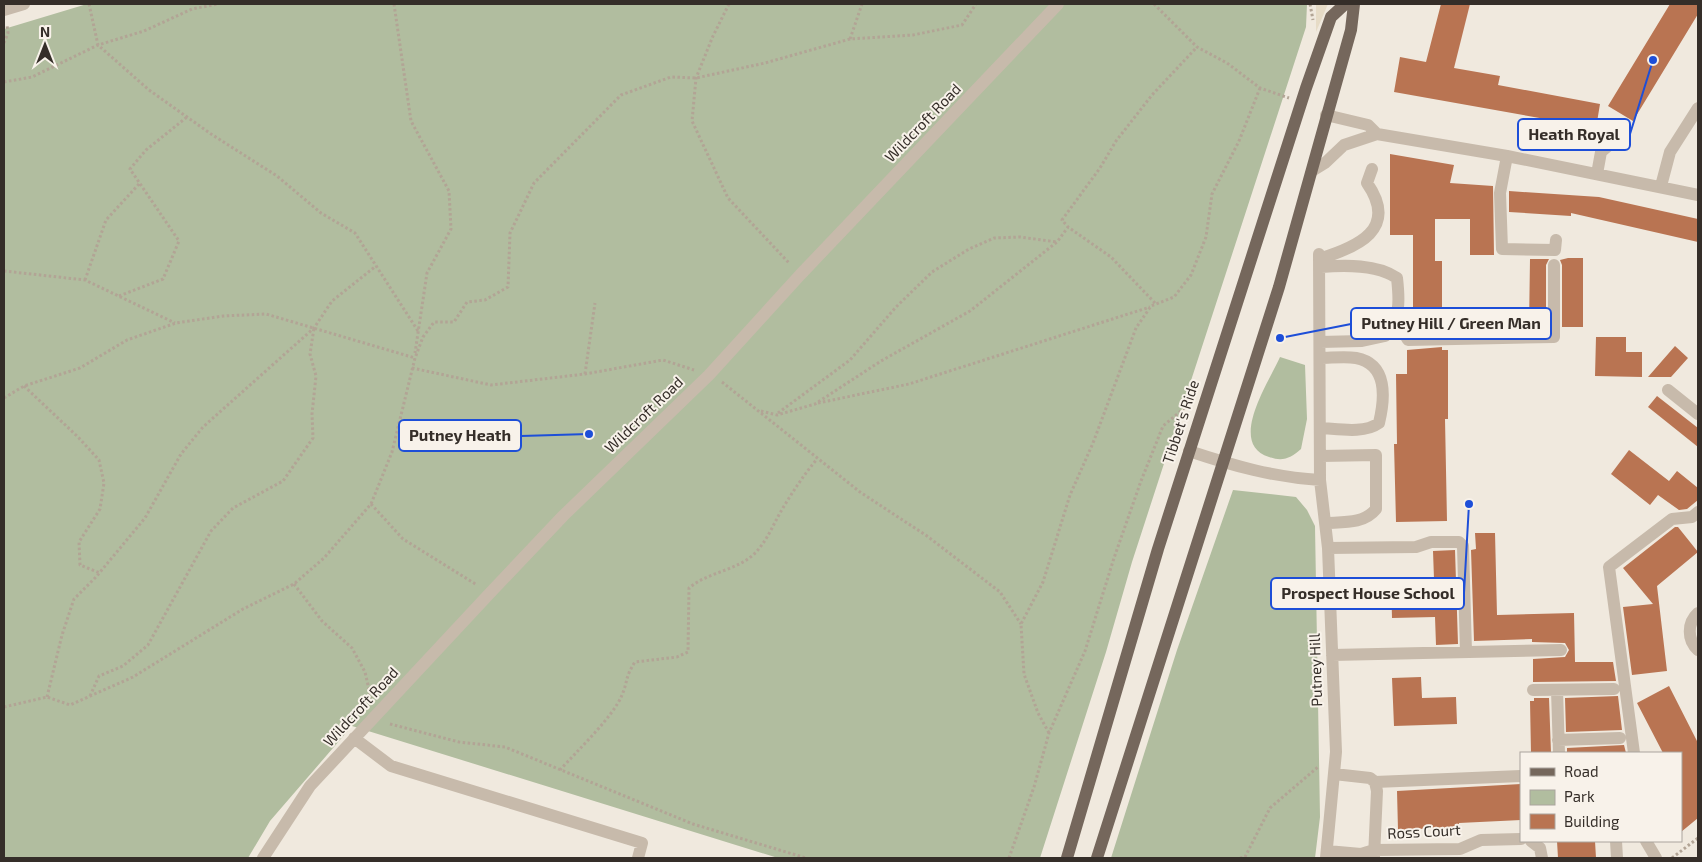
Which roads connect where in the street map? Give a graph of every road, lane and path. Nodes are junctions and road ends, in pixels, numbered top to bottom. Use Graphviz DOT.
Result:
graph roads {
  1 [pos="24,4"];
  2 [pos="89,4"];
  3 [pos="218,4"];
  4 [pos="394,4"];
  5 [pos="729,4"];
  6 [pos="862,4"];
  7 [pos="976,4"];
  8 [pos="1058,4"];
  9 [pos="1154,4"];
  10 [pos="1310,4"];
  11 [pos="1345,4"];
  12 [pos="1354,4"];
  13 [pos="4,10"];
  14 [pos="1313,23"];
  15 [pos="850,39"];
  16 [pos="98,46"];
  17 [pos="1197,47"];
  18 [pos="696,78"];
  19 [pos="4,82"];
  20 [pos="1260,88"];
  21 [pos="1277,96"];
  22 [pos="1698,108"];
  23 [pos="1326,115"];
  24 [pos="187,117"];
  25 [pos="1378,134"];
  26 [pos="1621,135"];
  27 [pos="1507,156"];
  28 [pos="1372,170"];
  29 [pos="1312,171"];
  30 [pos="1597,174"];
  31 [pos="139,184"];
  32 [pos="1661,186"];
  33 [pos="1698,195"];
  34 [pos="1068,227"];
  35 [pos="1556,240"];
  36 [pos="1057,242"];
  37 [pos="1320,260"];
  38 [pos="1554,265"];
  39 [pos="376,266"];
  40 [pos="4,271"];
  41 [pos="800,275"];
  42 [pos="85,280"];
  43 [pos="119,296"];
  44 [pos="595,303"];
  45 [pos="1156,303"];
  46 [pos="1152,306"];
  47 [pos="1396,320"];
  48 [pos="176,323"];
  49 [pos="314,328"];
  50 [pos="418,331"];
  51 [pos="1320,342"];
  52 [pos="415,358"];
  53 [pos="1320,358"];
  54 [pos="412,368"];
  55 [pos="585,374"];
  56 [pos="709,375"];
  57 [pos="24,386"];
  58 [pos="1668,390"];
  59 [pos="4,398"];
  60 [pos="815,404"];
  61 [pos="1188,404"];
  62 [pos="758,411"];
  63 [pos="776,414"];
  64 [pos="1698,414"];
  65 [pos="1321,428"];
  66 [pos="1189,450"];
  67 [pos="1320,456"];
  68 [pos="817,460"];
  69 [pos="1224,463"];
  70 [pos="1320,480"];
  71 [pos="371,504"];
  72 [pos="1698,512"];
  73 [pos="1326,523"];
  74 [pos="1328,548"];
  75 [pos="100,573"];
  76 [pos="294,584"];
  77 [pos="490,593"];
  78 [pos="1698,613"];
  79 [pos="1021,624"];
  80 [pos="1562,650"];
  81 [pos="1698,650"];
  82 [pos="1466,652"];
  83 [pos="1332,656"];
  84 [pos="1614,689"];
  85 [pos="1533,690"];
  86 [pos="1558,690"];
  87 [pos="47,697"];
  88 [pos="90,697"];
  89 [pos="4,707"];
  90 [pos="376,715"];
  91 [pos="1049,733"];
  92 [pos="354,738"];
  93 [pos="1620,738"];
  94 [pos="1558,740"];
  95 [pos="1336,752"];
  96 [pos="1558,752"];
  97 [pos="1634,752"];
  98 [pos="560,770"];
  99 [pos="1334,774"];
  100 [pos="1520,776"];
  101 [pos="1375,782"];
  102 [pos="1520,838"];
  103 [pos="1698,838"];
  104 [pos="1532,842"];
  105 [pos="1616,842"];
  106 [pos="1647,842"];
  107 [pos="1374,854"];
  108 [pos="1462,854"];
  109 [pos="1327,855"];
  110 [pos="263,858"];
  111 [pos="638,858"];
  112 [pos="806,858"];
  113 [pos="1008,858"];
  114 [pos="1067,858"];
  115 [pos="1097,858"];
  116 [pos="1240,858"];
  117 [pos="1542,858"];
  118 [pos="1617,858"];
  119 [pos="1656,858"];
  120 [pos="1672,858"];
  1 -- 13 [label="street"];
  2 -- 16 [label="path"];
  3 -- 16 [label="path"];
  4 -- 50 [label="path"];
  5 -- 18 [label="path"];
  6 -- 15 [label="path"];
  7 -- 15 [label="path"];
  8 -- 41 [label="street, Wildcroft Road"];
  9 -- 17 [label="path"];
  10 -- 14 [label="path"];
  11 -- 66 [label="main road, Tibbet's Ride"];
  12 -- 23 [label="main road"];
  15 -- 18 [label="path"];
  16 -- 19 [label="path"];
  16 -- 24 [label="path"];
  17 -- 20 [label="path"];
  17 -- 34 [label="path"];
  18 -- 41 [label="path"];
  18 -- 52 [label="path"];
  20 -- 21 [label="path"];
  20 -- 45 [label="path"];
  22 -- 32 [label="street"];
  23 -- 25 [label="street"];
  23 -- 29 [label="main road"];
  24 -- 31 [label="path"];
  24 -- 39 [label="path"];
  25 -- 27 [label="street"];
  25 -- 29 [label="street"];
  26 -- 30 [label="street"];
  27 -- 30 [label="street"];
  27 -- 35 [label="street"];
  28 -- 37 [label="street"];
  29 -- 69 [label="main road"];
  30 -- 32 [label="street"];
  31 -- 42 [label="path"];
  31 -- 43 [label="path"];
  32 -- 33 [label="street"];
  34 -- 36 [label="path"];
  34 -- 45 [label="path"];
  36 -- 60 [label="path"];
  36 -- 63 [label="path"];
  37 -- 47 [label="street"];
  37 -- 51 [label="street, Putney Hill"];
  38 -- 47 [label="street"];
  39 -- 49 [label="path"];
  39 -- 50 [label="path"];
  40 -- 42 [label="path"];
  41 -- 56 [label="street, Wildcroft Road"];
  42 -- 43 [label="path"];
  43 -- 48 [label="path"];
  44 -- 55 [label="path"];
  45 -- 46 [label="path"];
  46 -- 60 [label="path"];
  46 -- 79 [label="path"];
  47 -- 51 [label="street"];
  48 -- 49 [label="path"];
  48 -- 57 [label="path"];
  49 -- 52 [label="path"];
  49 -- 75 [label="path"];
  49 -- 88 [label="path"];
  50 -- 52 [label="path"];
  51 -- 53 [label="street, Putney Hill"];
  52 -- 54 [label="path"];
  53 -- 65 [label="street, Putney Hill"];
  53 -- 65 [label="street"];
  54 -- 55 [label="path"];
  54 -- 71 [label="path"];
  55 -- 56 [label="path"];
  56 -- 62 [label="path"];
  56 -- 77 [label="street, Wildcroft Road"];
  57 -- 59 [label="path"];
  57 -- 75 [label="path"];
  58 -- 64 [label="street"];
  60 -- 63 [label="path"];
  61 -- 91 [label="path"];
  62 -- 63 [label="path"];
  62 -- 68 [label="path"];
  65 -- 67 [label="street, Putney Hill"];
  66 -- 69 [label="street"];
  66 -- 114 [label="main road, Tibbet's Ride"];
  67 -- 70 [label="street, Putney Hill"];
  67 -- 73 [label="street"];
  68 -- 79 [label="path"];
  68 -- 98 [label="path"];
  69 -- 70 [label="street"];
  69 -- 115 [label="main road"];
  70 -- 73 [label="street, Putney Hill"];
  71 -- 76 [label="path"];
  71 -- 77 [label="path"];
  72 -- 97 [label="street"];
  73 -- 74 [label="street, Putney Hill"];
  74 -- 82 [label="street"];
  74 -- 83 [label="street, Putney Hill"];
  75 -- 87 [label="path"];
  76 -- 88 [label="path"];
  76 -- 90 [label="path"];
  77 -- 90 [label="street, Wildcroft Road"];
  78 -- 81 [label="street"];
  79 -- 91 [label="path"];
  80 -- 82 [label="street"];
  82 -- 83 [label="street"];
  83 -- 95 [label="street, Putney Hill"];
  84 -- 86 [label="street"];
  85 -- 86 [label="street"];
  86 -- 94 [label="street"];
  87 -- 88 [label="path"];
  87 -- 89 [label="path"];
  90 -- 92 [label="street, Wildcroft Road"];
  90 -- 98 [label="path"];
  91 -- 113 [label="path"];
  92 -- 110 [label="street, Wildcroft Road"];
  92 -- 111 [label="street"];
  93 -- 94 [label="street"];
  94 -- 96 [label="street"];
  95 -- 99 [label="street, Putney Hill"];
  95 -- 116 [label="path"];
  98 -- 112 [label="path"];
  99 -- 101 [label="street"];
  99 -- 109 [label="street, Putney Hill"];
  100 -- 101 [label="street"];
  101 -- 107 [label="street"];
  102 -- 108 [label="street, Ross Court"];
  103 -- 120 [label="path"];
  104 -- 117 [label="street"];
  105 -- 118 [label="street"];
  106 -- 119 [label="street"];
  107 -- 108 [label="street, Ross Court"];
  107 -- 109 [label="street, Ross Court"];
}
